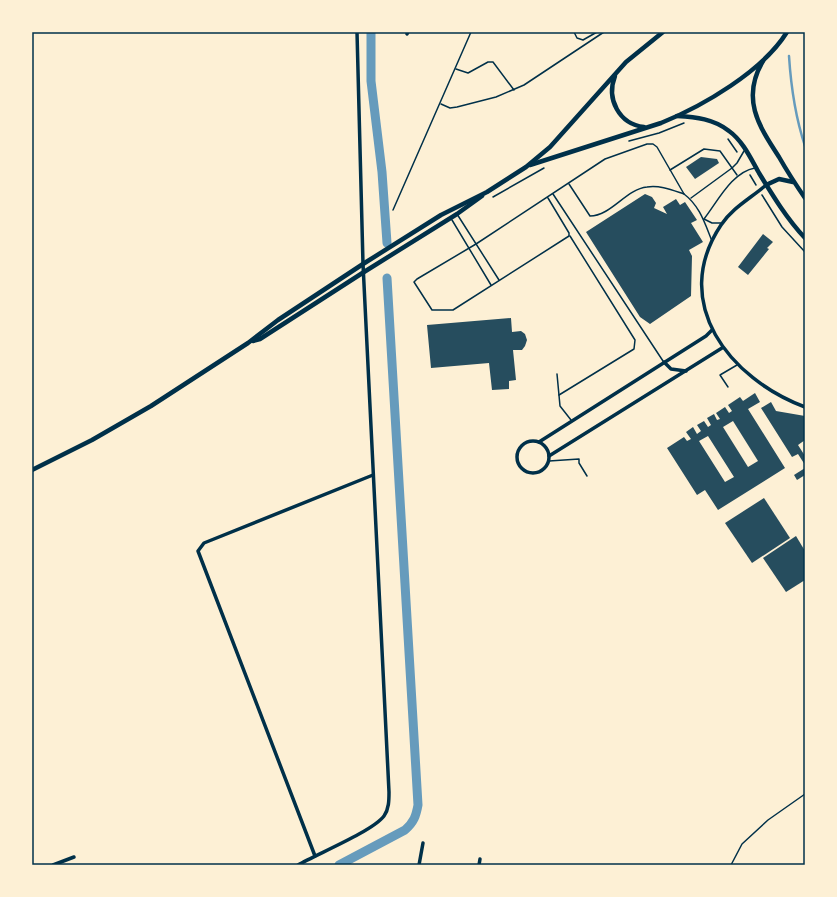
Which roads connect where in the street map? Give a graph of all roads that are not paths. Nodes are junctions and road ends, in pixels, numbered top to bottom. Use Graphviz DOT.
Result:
graph roads {
  1 [pos="357,32"];
  2 [pos="472,32"];
  3 [pos="574,32"];
  4 [pos="597,32"];
  5 [pos="604,32"];
  6 [pos="663,32"];
  7 [pos="784,32"];
  8 [pos="787,32"];
  9 [pos="782,40"];
  10 [pos="766,56"];
  11 [pos="456,69"];
  12 [pos="616,72"];
  13 [pos="514,90"];
  14 [pos="441,104"];
  15 [pos="677,116"];
  16 [pos="647,127"];
  17 [pos="745,149"];
  18 [pos="526,167"];
  19 [pos="732,168"];
  20 [pos="756,168"];
  21 [pos="670,170"];
  22 [pos="738,175"];
  23 [pos="795,183"];
  24 [pos="569,184"];
  25 [pos="766,185"];
  26 [pos="487,192"];
  27 [pos="553,194"];
  28 [pos="684,194"];
  29 [pos="548,198"];
  30 [pos="805,198"];
  31 [pos="690,199"];
  32 [pos="393,210"];
  33 [pos="457,214"];
  34 [pos="450,218"];
  35 [pos="704,219"];
  36 [pos="722,223"];
  37 [pos="569,236"];
  38 [pos="805,238"];
  39 [pos="712,241"];
  40 [pos="476,244"];
  41 [pos="469,248"];
  42 [pos="363,264"];
  43 [pos="364,272"];
  44 [pos="499,280"];
  45 [pos="491,285"];
  46 [pos="712,330"];
  47 [pos="248,343"];
  48 [pos="722,348"];
  49 [pos="664,362"];
  50 [pos="737,365"];
  51 [pos="686,371"];
  52 [pos="557,374"];
  53 [pos="728,387"];
  54 [pos="559,395"];
  55 [pos="805,407"];
  56 [pos="572,421"];
  57 [pos="539,442"];
  58 [pos="549,456"];
  59 [pos="549,461"];
  60 [pos="32,470"];
  61 [pos="373,475"];
  62 [pos="587,476"];
  63 [pos="423,843"];
  64 [pos="315,856"];
  65 [pos="74,857"];
  66 [pos="480,859"];
  67 [pos="53,865"];
  68 [pos="298,865"];
  69 [pos="419,865"];
  70 [pos="479,865"];
  1 -- 42 [label="street"];
  2 -- 11 [label="lane"];
  3 -- 4 [label="lane"];
  5 -- 13 [label="lane"];
  6 -- 12 [label="street"];
  7 -- 9 [label="street"];
  8 -- 9 [label="street"];
  9 -- 10 [label="street"];
  10 -- 15 [label="street"];
  10 -- 23 [label="street"];
  11 -- 13 [label="lane"];
  11 -- 14 [label="lane"];
  12 -- 16 [label="street"];
  12 -- 18 [label="street"];
  13 -- 14 [label="lane"];
  14 -- 32 [label="lane"];
  15 -- 16 [label="street"];
  15 -- 17 [label="street"];
  16 -- 18 [label="street"];
  17 -- 19 [label="lane"];
  17 -- 20 [label="street"];
  18 -- 26 [label="street"];
  19 -- 21 [label="lane"];
  19 -- 22 [label="lane"];
  19 -- 31 [label="lane"];
  20 -- 22 [label="lane"];
  20 -- 25 [label="street"];
  21 -- 24 [label="lane"];
  21 -- 28 [label="lane"];
  22 -- 35 [label="lane"];
  23 -- 25 [label="street"];
  23 -- 30 [label="street"];
  24 -- 27 [label="lane"];
  24 -- 28 [label="lane"];
  25 -- 36 [label="street"];
  25 -- 38 [label="street"];
  26 -- 33 [label="street"];
  26 -- 42 [label="street"];
  27 -- 29 [label="lane"];
  27 -- 49 [label="lane"];
  28 -- 31 [label="lane"];
  29 -- 37 [label="lane"];
  29 -- 40 [label="lane"];
  31 -- 35 [label="lane"];
  33 -- 34 [label="street"];
  33 -- 40 [label="lane"];
  34 -- 41 [label="lane"];
  34 -- 43 [label="street"];
  35 -- 36 [label="lane"];
  35 -- 39 [label="lane"];
  36 -- 39 [label="street"];
  37 -- 44 [label="lane"];
  37 -- 54 [label="lane"];
  39 -- 46 [label="street"];
  40 -- 41 [label="lane"];
  40 -- 44 [label="lane"];
  41 -- 45 [label="lane"];
  41 -- 45 [label="lane"];
  42 -- 43 [label="street"];
  42 -- 47 [label="street"];
  43 -- 47 [label="street"];
  43 -- 61 [label="street"];
  44 -- 45 [label="lane"];
  46 -- 48 [label="street"];
  46 -- 49 [label="street"];
  47 -- 60 [label="street"];
  48 -- 50 [label="street"];
  48 -- 51 [label="street"];
  49 -- 51 [label="street"];
  49 -- 56 [label="street"];
  50 -- 53 [label="lane"];
  50 -- 55 [label="street"];
  51 -- 58 [label="street"];
  52 -- 54 [label="lane"];
  54 -- 56 [label="lane"];
  56 -- 57 [label="street"];
  57 -- 58 [label="street"];
  57 -- 59 [label="street"];
  58 -- 59 [label="street"];
  59 -- 62 [label="lane"];
  61 -- 64 [label="street"];
  61 -- 64 [label="street"];
  63 -- 69 [label="street"];
  64 -- 68 [label="street"];
  65 -- 67 [label="street"];
  66 -- 70 [label="street"];
}
